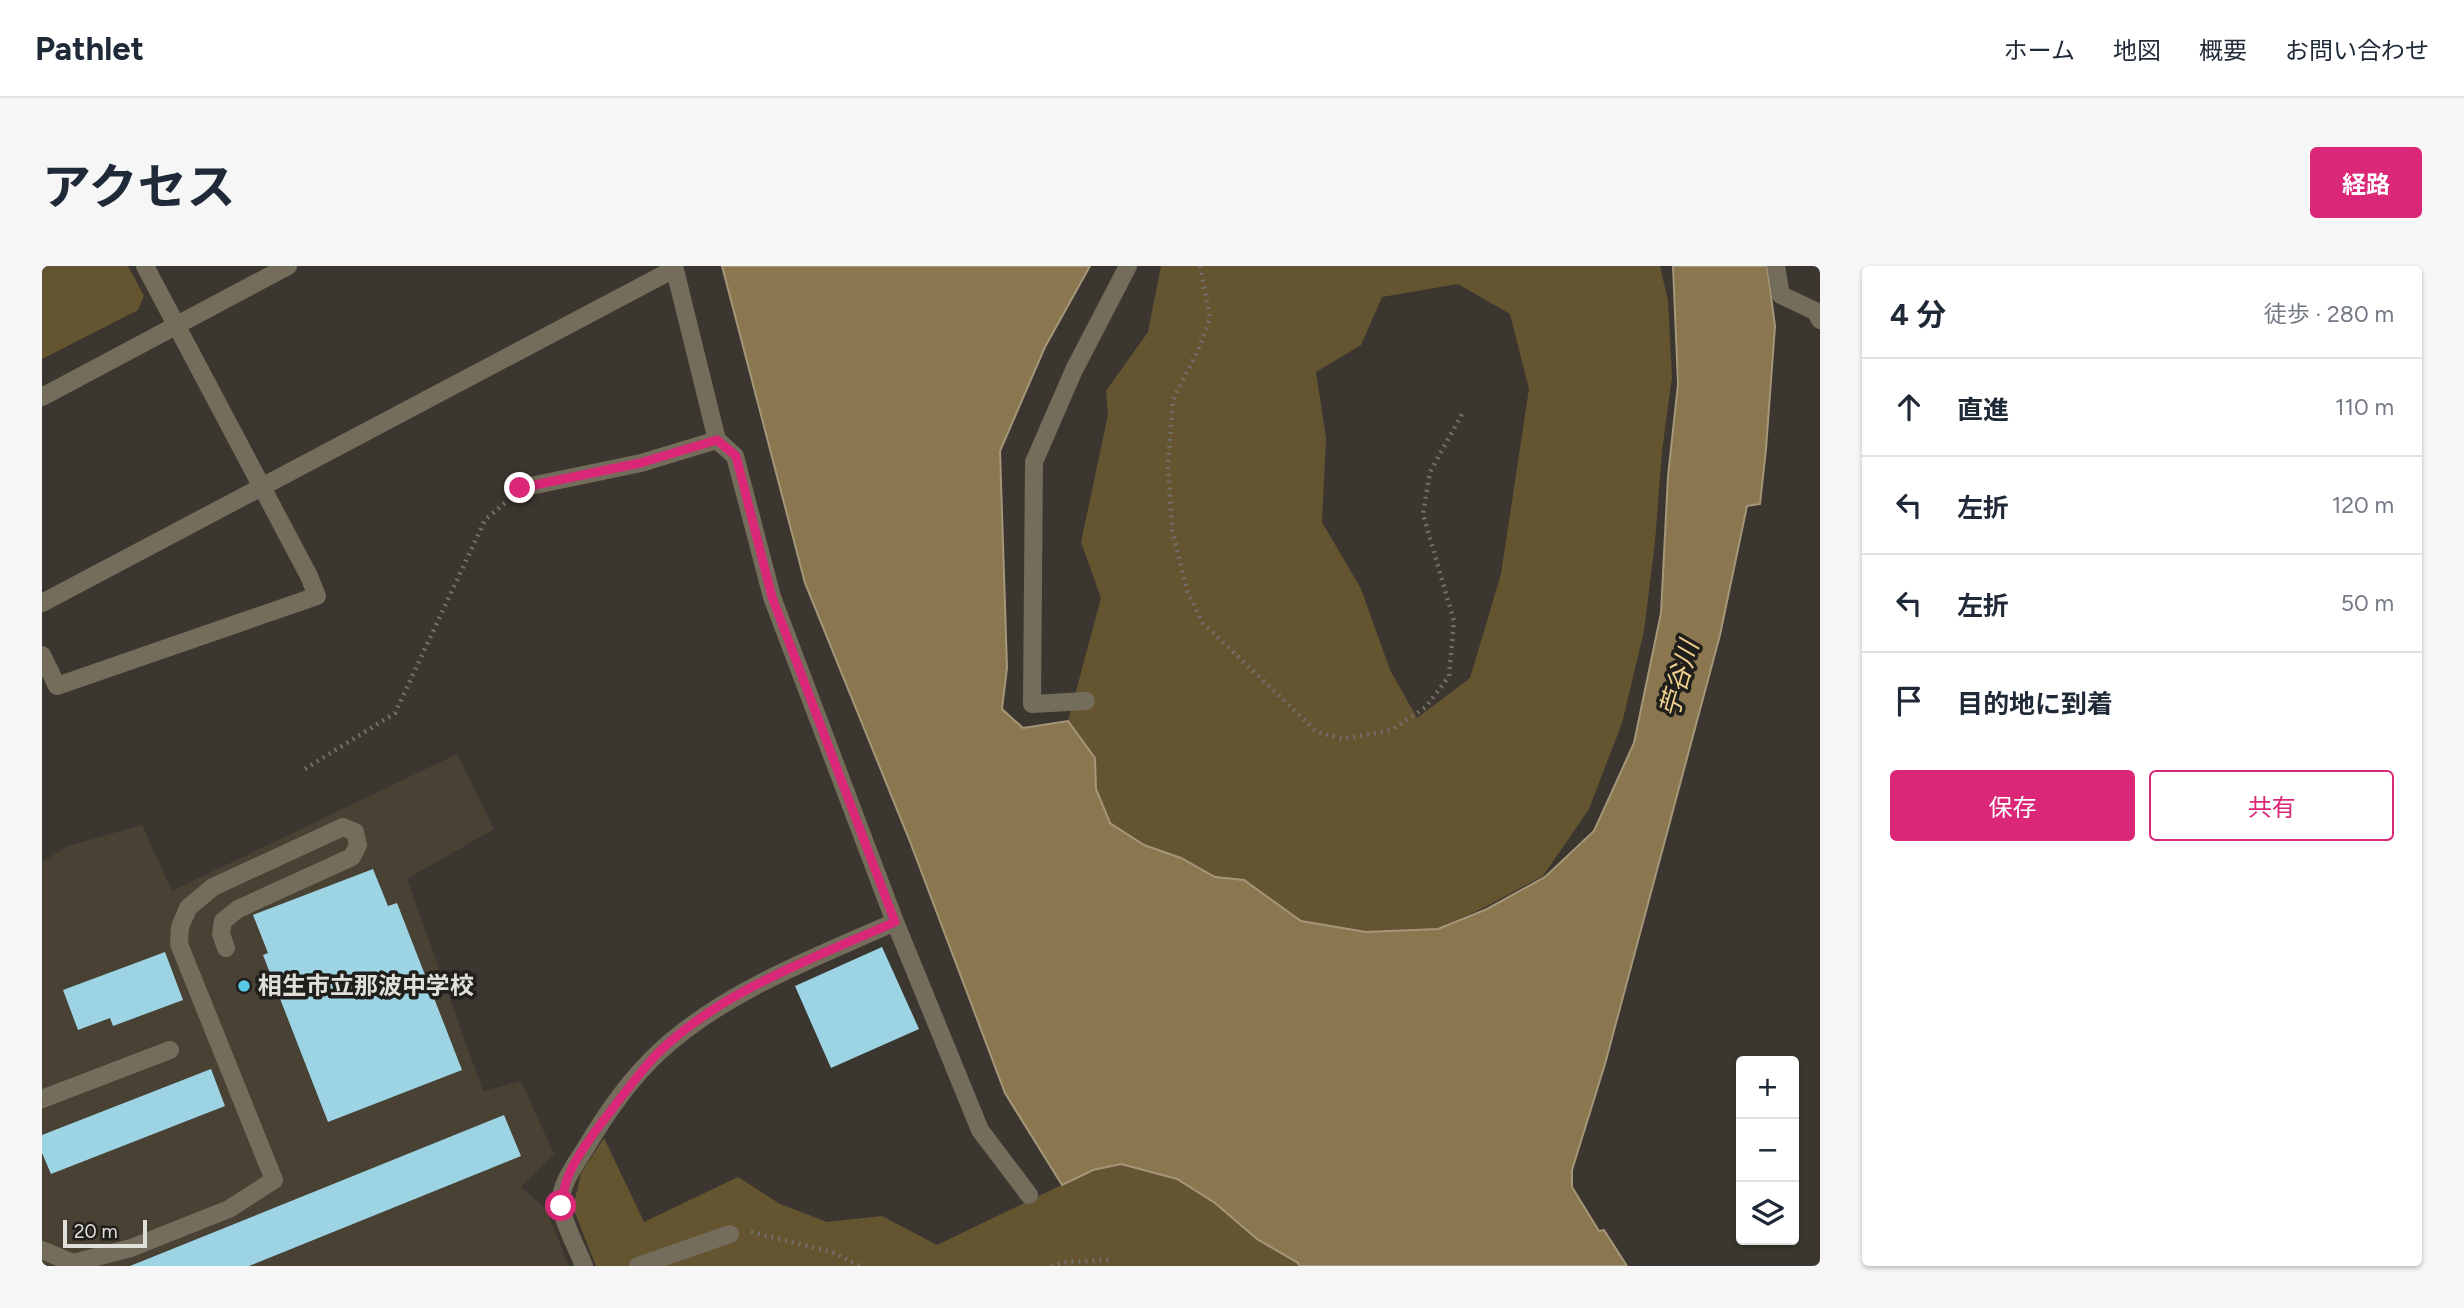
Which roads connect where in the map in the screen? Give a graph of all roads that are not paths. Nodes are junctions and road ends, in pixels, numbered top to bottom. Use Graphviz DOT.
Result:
graph roads {
  1 [pos="145,266"];
  2 [pos="288,266"];
  3 [pos="1128,266"];
  4 [pos="1776,266"];
  5 [pos="674,268"];
  6 [pos="1820,320"];
  7 [pos="177,326"];
  8 [pos="42,397"];
  9 [pos="717,440"];
  10 [pos="262,487"];
  11 [pos="520,488"];
  12 [pos="42,603"];
  13 [pos="42,655"];
  14 [pos="1086,701"];
  15 [pos="895,922"];
  16 [pos="226,948"];
  17 [pos="170,1050"];
  18 [pos="42,1099"];
  19 [pos="1028,1195"];
  20 [pos="730,1234"];
  21 [pos="42,1250"];
  22 [pos="584,1266"];
  23 [pos="638,1266"];
  1 -- 7 [label="street"];
  2 -- 7 [label="street"];
  3 -- 14 [label="street"];
  4 -- 6 [label="street"];
  5 -- 9 [label="street"];
  5 -- 10 [label="street"];
  7 -- 8 [label="street"];
  7 -- 10 [label="street"];
  9 -- 11 [label="street"];
  9 -- 15 [label="street"];
  10 -- 12 [label="street"];
  10 -- 13 [label="street"];
  15 -- 19 [label="street"];
  15 -- 22 [label="street"];
  16 -- 21 [label="street"];
  17 -- 18 [label="street"];
  20 -- 23 [label="street"];
}
